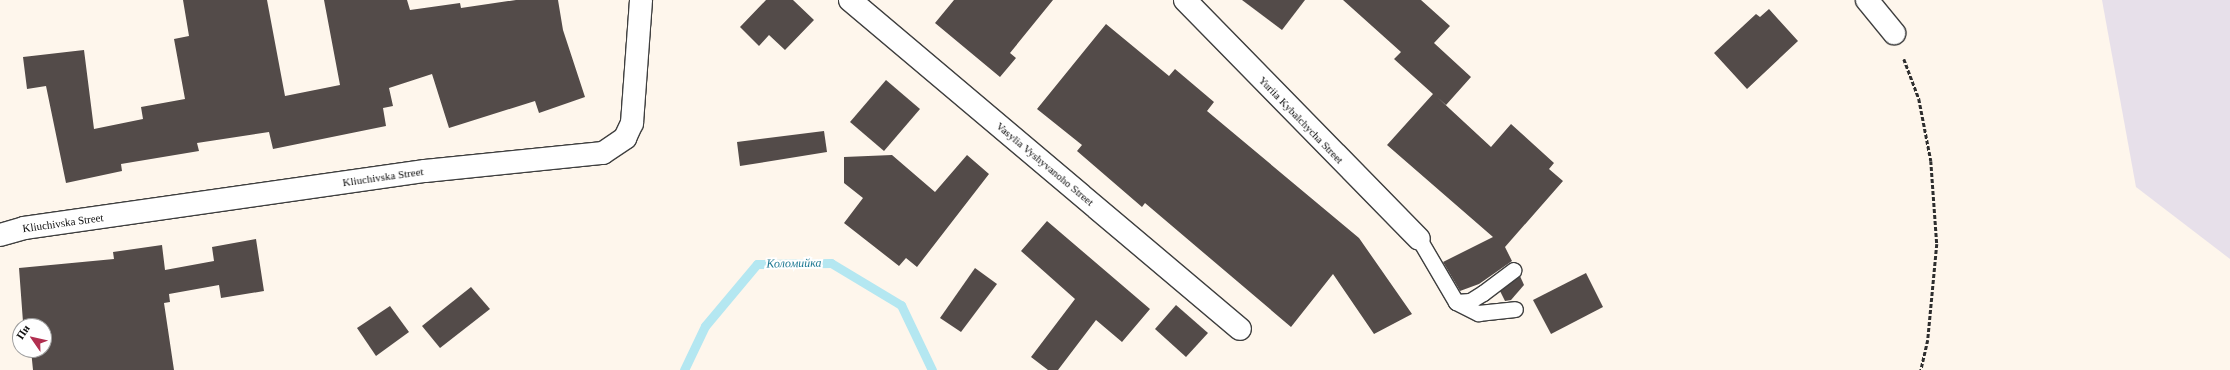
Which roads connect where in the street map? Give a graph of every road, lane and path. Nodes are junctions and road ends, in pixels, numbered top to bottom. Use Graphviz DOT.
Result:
graph roads {
  1 [pos="640,0"];
  2 [pos="850,0"];
  3 [pos="1185,0"];
  4 [pos="1867,0"];
  5 [pos="1894,32"];
  6 [pos="0,234"];
  7 [pos="1418,239"];
  8 [pos="1513,270"];
  9 [pos="1456,302"];
  10 [pos="1515,309"];
  11 [pos="1240,329"];
  12 [pos="1921,370"];
  1 -- 6 [label="street, Kliuchivska Street"];
  2 -- 11 [label="street, Vasylia Vyshyvanoho Street"];
  3 -- 7 [label="street, Yuriia Kybalchycha Street"];
  4 -- 5 [label="street"];
  5 -- 12 [label="path"];
  7 -- 9 [label="lane"];
  8 -- 9 [label="lane"];
  9 -- 10 [label="lane"];
}
